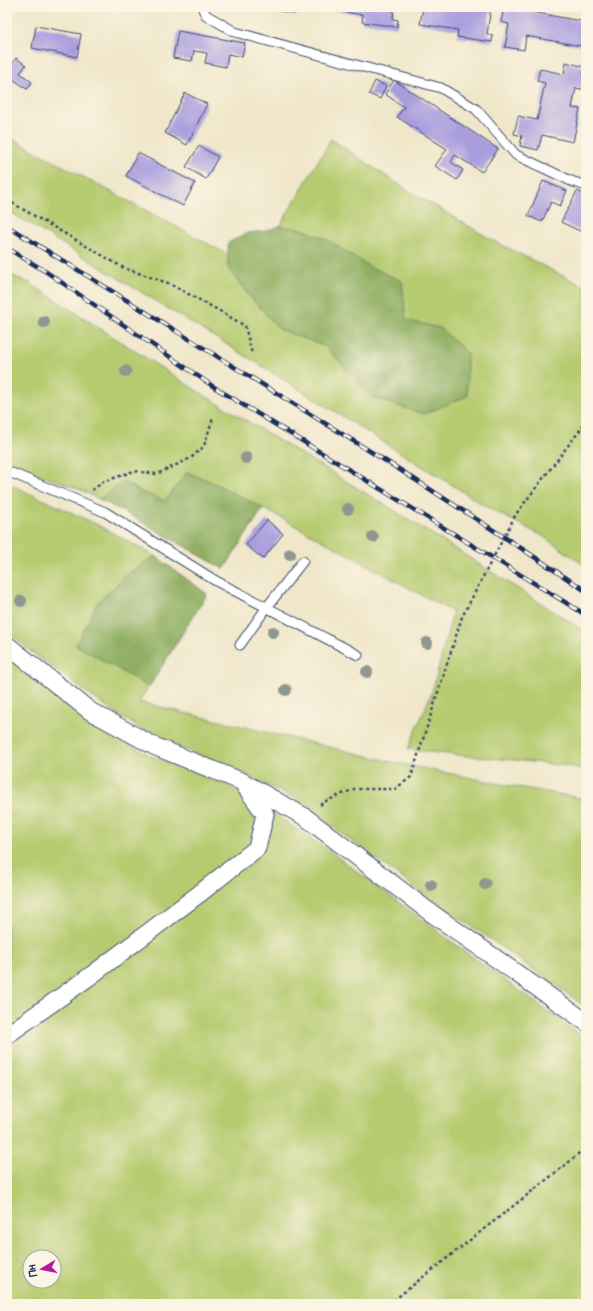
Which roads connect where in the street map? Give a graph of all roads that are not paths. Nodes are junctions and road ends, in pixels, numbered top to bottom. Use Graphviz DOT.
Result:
graph roads {
  1 [pos="202,7"];
  2 [pos="586,186"];
  3 [pos="7,471"];
  4 [pos="303,561"];
  5 [pos="267,607"];
  6 [pos="7,645"];
  7 [pos="240,645"];
  8 [pos="358,655"];
  9 [pos="243,782"];
  10 [pos="586,1022"];
  11 [pos="7,1035"];
  1 -- 2 [label="lane"];
  3 -- 5 [label="lane"];
  4 -- 5 [label="lane"];
  5 -- 7 [label="lane"];
  5 -- 8 [label="lane"];
  6 -- 9 [label="street"];
  9 -- 10 [label="street"];
  9 -- 11 [label="street"];
}
